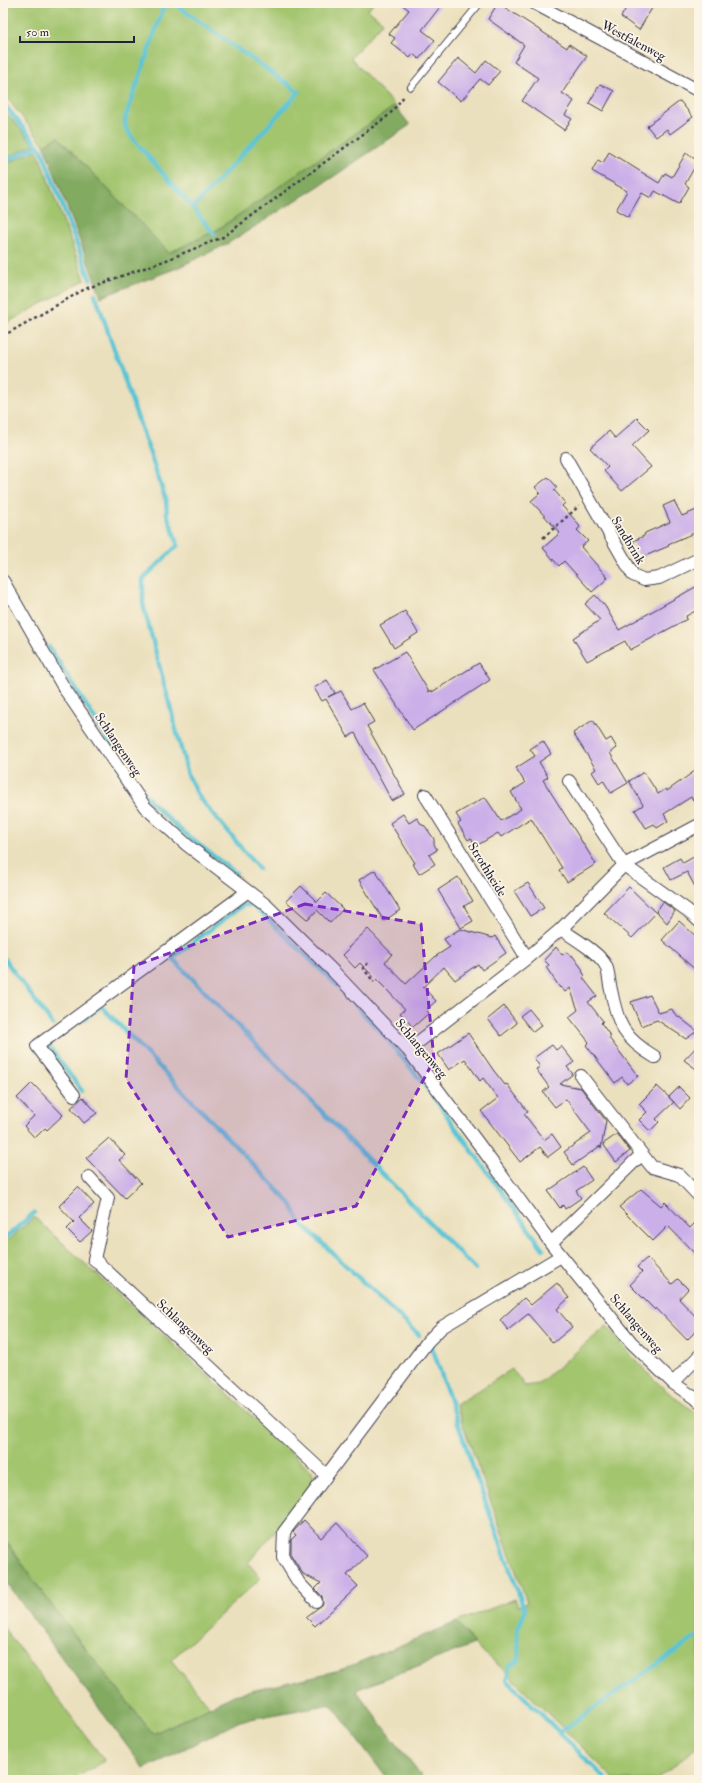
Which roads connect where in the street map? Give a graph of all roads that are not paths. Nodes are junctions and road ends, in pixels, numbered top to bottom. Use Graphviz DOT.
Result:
graph roads {
  1 [pos="480,3"];
  2 [pos="534,3"];
  3 [pos="411,87"];
  4 [pos="699,91"];
  5 [pos="566,458"];
  6 [pos="699,559"];
  7 [pos="3,581"];
  8 [pos="569,781"];
  9 [pos="425,796"];
  10 [pos="699,824"];
  11 [pos="624,865"];
  12 [pos="247,892"];
  13 [pos="699,921"];
  14 [pos="560,929"];
  15 [pos="527,958"];
  16 [pos="408,1050"];
  17 [pos="655,1057"];
  18 [pos="581,1076"];
  19 [pos="74,1095"];
  20 [pos="641,1155"];
  21 [pos="89,1177"];
  22 [pos="698,1192"];
  23 [pos="551,1243"];
  24 [pos="561,1256"];
  25 [pos="699,1356"];
  26 [pos="673,1383"];
  27 [pos="699,1401"];
  28 [pos="326,1475"];
  29 [pos="316,1601"];
  1 -- 3 [label="lane"];
  2 -- 4 [label="street, Westfalenweg"];
  5 -- 6 [label="street, Sandbrink"];
  7 -- 12 [label="street, Schlangenweg"];
  8 -- 11 [label="street"];
  9 -- 15 [label="street, Strothheide"];
  10 -- 11 [label="street"];
  11 -- 13 [label="street"];
  11 -- 14 [label="street"];
  12 -- 16 [label="street, Schlangenweg"];
  12 -- 19 [label="street"];
  14 -- 15 [label="street"];
  14 -- 17 [label="street"];
  15 -- 16 [label="street"];
  16 -- 23 [label="street, Schlangenweg"];
  18 -- 20 [label="street"];
  20 -- 22 [label="street"];
  20 -- 23 [label="street"];
  21 -- 28 [label="street, Schlangenweg"];
  23 -- 24 [label="street, Schlangenweg"];
  24 -- 26 [label="street, Schlangenweg"];
  24 -- 28 [label="street"];
  25 -- 26 [label="street"];
  26 -- 27 [label="street, Schlangenweg"];
  28 -- 29 [label="street"];
}
